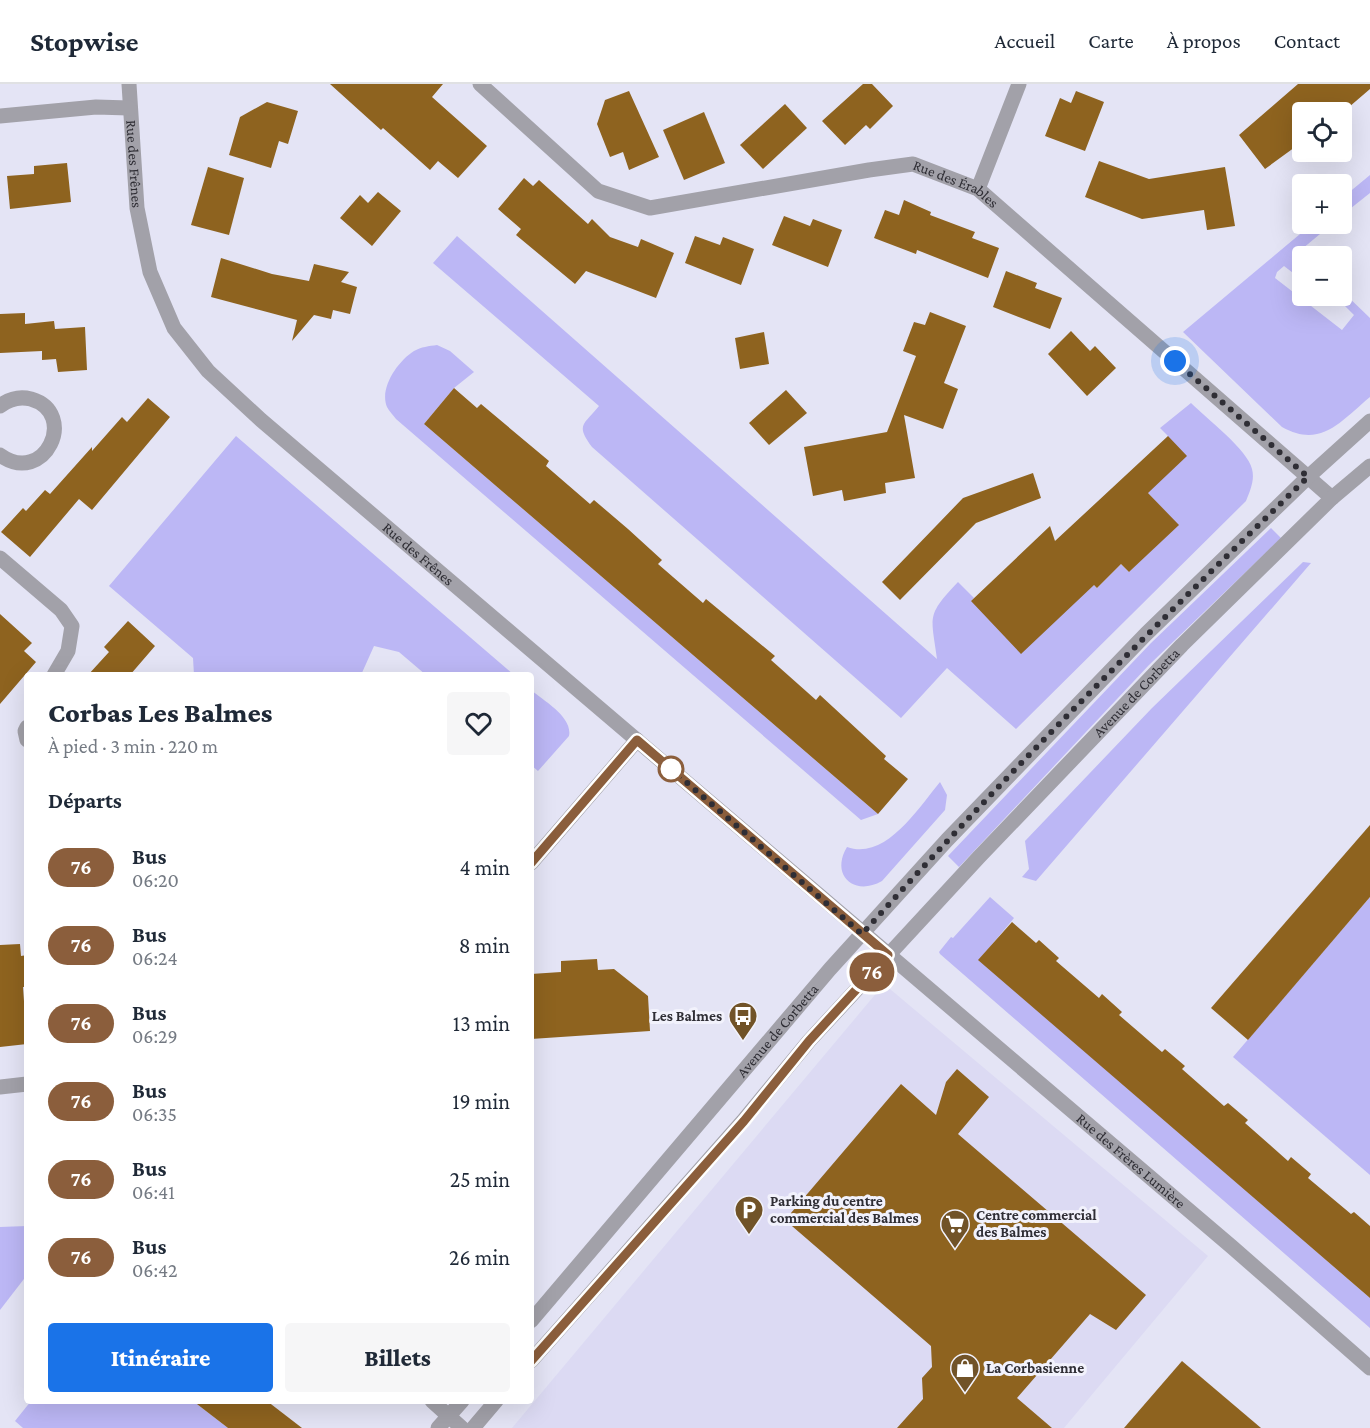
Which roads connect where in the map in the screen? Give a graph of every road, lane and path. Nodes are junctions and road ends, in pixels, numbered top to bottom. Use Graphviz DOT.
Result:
graph roads {
  1 [pos="129,84"];
  2 [pos="480,84"];
  3 [pos="1019,84"];
  4 [pos="129,108"];
  5 [pos="0,116"];
  6 [pos="978,189"];
  7 [pos="0,406"];
  8 [pos="1370,421"];
  9 [pos="0,456"];
  10 [pos="1370,466"];
  11 [pos="1308,477"];
  12 [pos="1332,498"];
  13 [pos="0,558"];
  14 [pos="56,672"];
  15 [pos="637,740"];
  16 [pos="534,860"];
  17 [pos="862,934"];
  18 [pos="888,955"];
  19 [pos="24,1084"];
  20 [pos="0,1087"];
  21 [pos="534,1317"];
  22 [pos="534,1358"];
  23 [pos="1370,1368"];
  24 [pos="435,1404"];
  25 [pos="461,1404"];
  26 [pos="493,1404"];
  27 [pos="456,1423"];
  28 [pos="438,1428"];
  29 [pos="473,1428"];
  1 -- 4 [label="street, Rue des Frênes"];
  2 -- 6 [label="street, Rue des Érables"];
  3 -- 6 [label="street"];
  4 -- 5 [label="street"];
  4 -- 15 [label="street, Rue des Frênes"];
  6 -- 11 [label="street, Rue des Érables"];
  7 -- 9 [label="street"];
  8 -- 11 [label="street, Avenue de Corbetta"];
  10 -- 12 [label="street, Avenue de Corbetta"];
  11 -- 12 [label="street, Rue des Érables"];
  11 -- 17 [label="street, Avenue de Corbetta"];
  12 -- 18 [label="street, Avenue de Corbetta"];
  13 -- 14 [label="street"];
  15 -- 16 [label="street"];
  15 -- 17 [label="street, Rue des Frênes"];
  17 -- 18 [label="street, Rue des Frères Lumière"];
  17 -- 21 [label="street, Avenue de Corbetta"];
  18 -- 22 [label="street, Avenue de Corbetta"];
  18 -- 23 [label="street, Rue des Frères Lumière"];
  19 -- 20 [label="street"];
  24 -- 27 [label="street"];
  25 -- 27 [label="street"];
  26 -- 29 [label="street"];
  27 -- 28 [label="street"];
}
